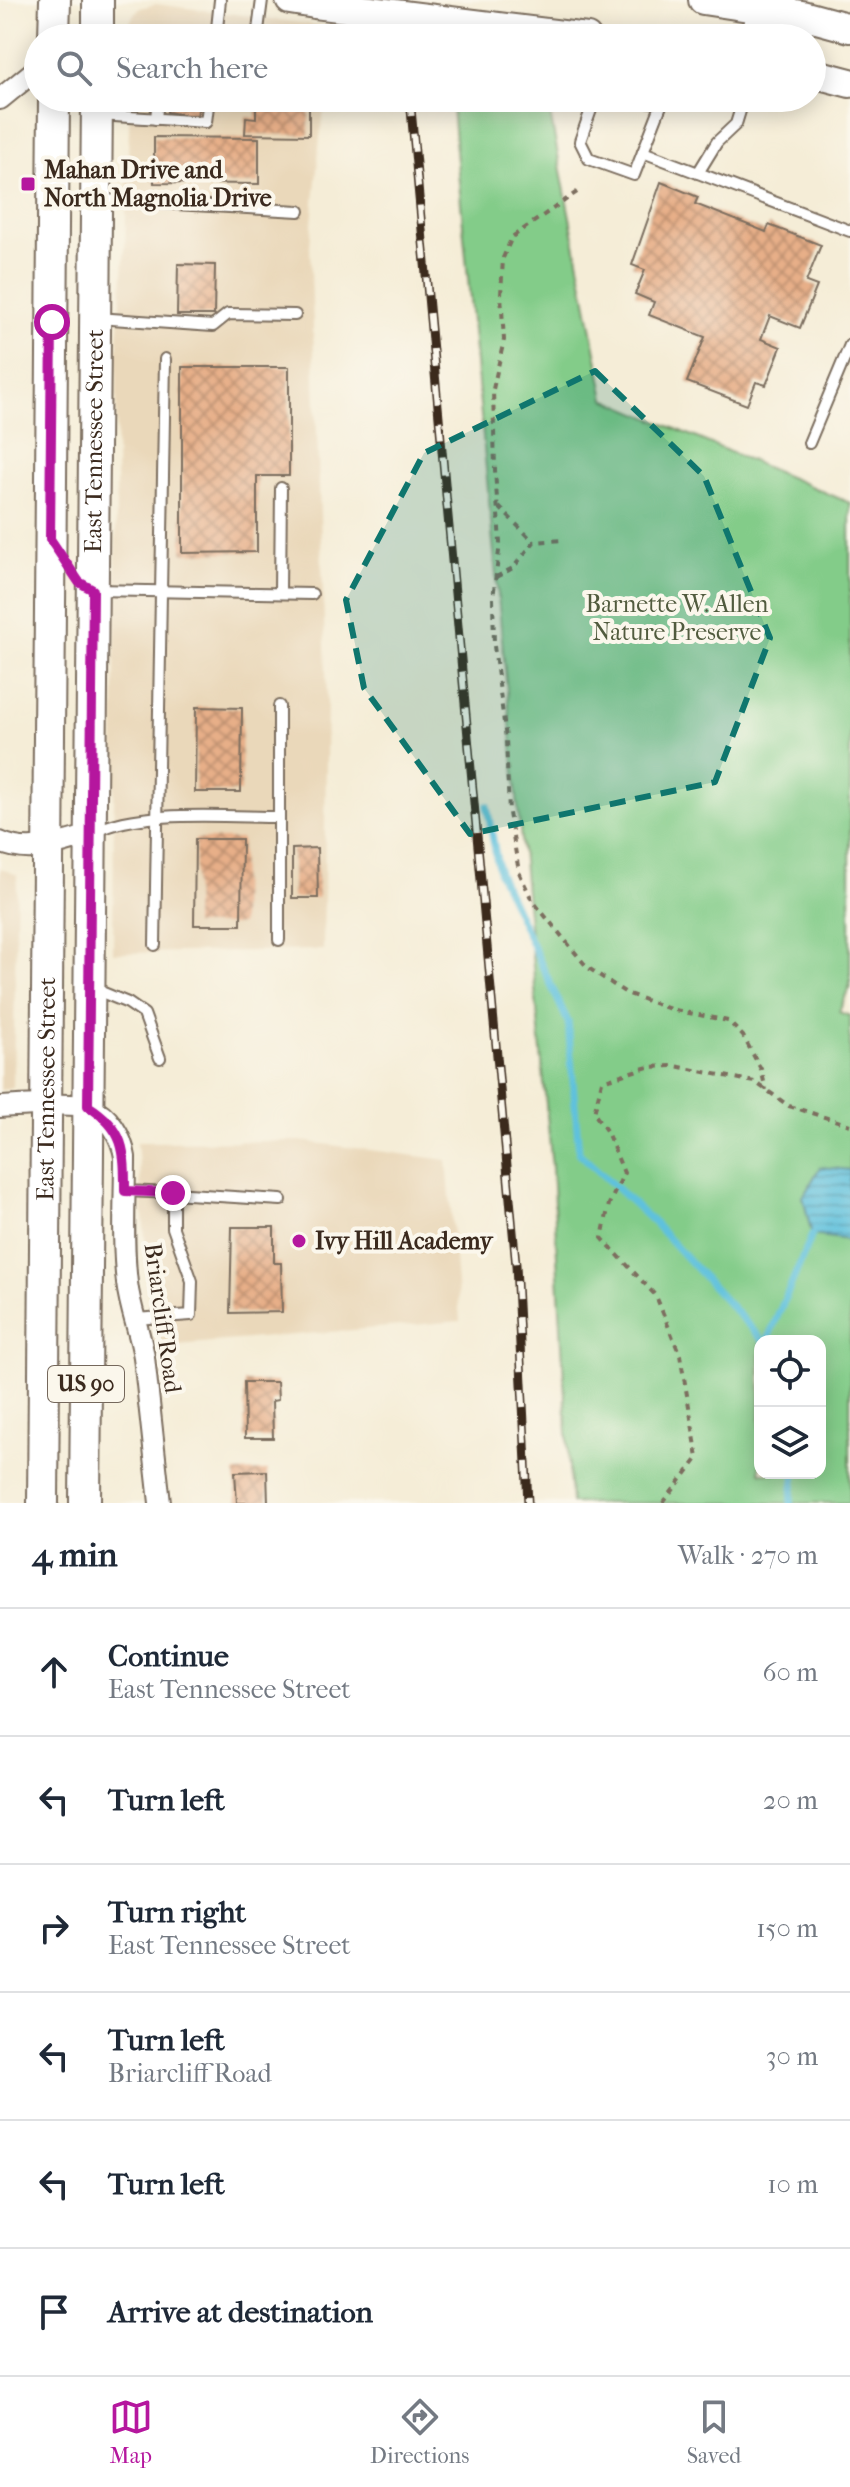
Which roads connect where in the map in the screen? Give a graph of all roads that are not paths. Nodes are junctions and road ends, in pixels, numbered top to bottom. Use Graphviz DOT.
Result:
graph roads {
  1 [pos="55,0"];
  2 [pos="98,0"];
  3 [pos="220,0"];
  4 [pos="262,0"];
  5 [pos="703,0"];
  6 [pos="303,2"];
  7 [pos="762,4"];
  8 [pos="54,24"];
  9 [pos="98,24"];
  10 [pos="217,24"];
  11 [pos="259,24"];
  12 [pos="474,24"];
  13 [pos="758,24"];
  14 [pos="850,28"];
  15 [pos="826,77"];
  16 [pos="24,79"];
  17 [pos="850,83"];
  18 [pos="0,99"];
  19 [pos="54,112"];
  20 [pos="97,112"];
  21 [pos="124,112"];
  22 [pos="157,112"];
  23 [pos="207,112"];
  24 [pos="590,112"];
  25 [pos="659,112"];
  26 [pos="740,112"];
  27 [pos="156,119"];
  28 [pos="643,152"];
  29 [pos="698,173"];
  30 [pos="96,200"];
  31 [pos="299,211"];
  32 [pos="850,231"];
  33 [pos="295,315"];
  34 [pos="95,318"];
  35 [pos="850,345"];
  36 [pos="165,359"];
  37 [pos="809,443"];
  38 [pos="281,488"];
  39 [pos="50,539"];
  40 [pos="93,590"];
  41 [pos="161,591"];
  42 [pos="280,593"];
  43 [pos="312,594"];
  44 [pos="279,706"];
  45 [pos="157,817"];
  46 [pos="279,817"];
  47 [pos="91,835"];
  48 [pos="0,842"];
  49 [pos="49,846"];
  50 [pos="279,940"];
  51 [pos="155,945"];
  52 [pos="89,987"];
  53 [pos="160,1058"];
  54 [pos="47,1106"];
  55 [pos="88,1106"];
  56 [pos="0,1107"];
  57 [pos="125,1191"];
  58 [pos="173,1193"];
  59 [pos="281,1200"];
  60 [pos="135,1319"];
  61 [pos="43,1503"];
  62 [pos="85,1503"];
  63 [pos="160,1503"];
  1 -- 8 [label="main road"];
  2 -- 9 [label="main road"];
  3 -- 10 [label="lane"];
  4 -- 11 [label="lane"];
  5 -- 7 [label="main road"];
  6 -- 12 [label="main road, bridge"];
  7 -- 13 [label="main road"];
  7 -- 14 [label="main road"];
  15 -- 17 [label="main road"];
  16 -- 18 [label="street"];
  19 -- 39 [label="main road, East Tennessee Street / US 90"];
  20 -- 30 [label="main road, East Tennessee Street / US 90"];
  21 -- 27 [label="lane"];
  22 -- 27 [label="lane"];
  23 -- 27 [label="lane"];
  24 -- 28 [label="lane"];
  25 -- 28 [label="lane"];
  26 -- 29 [label="lane"];
  28 -- 29 [label="lane"];
  29 -- 32 [label="lane"];
  30 -- 31 [label="lane"];
  30 -- 34 [label="main road, East Tennessee Street / US 90"];
  33 -- 34 [label="lane"];
  34 -- 40 [label="main road, East Tennessee Street / US 90"];
  35 -- 37 [label="lane"];
  36 -- 41 [label="lane"];
  38 -- 42 [label="lane"];
  39 -- 40 [label="main road"];
  39 -- 49 [label="main road, East Tennessee Street / US 90"];
  40 -- 41 [label="lane"];
  40 -- 47 [label="main road, East Tennessee Street / US 90"];
  41 -- 42 [label="lane"];
  41 -- 45 [label="lane"];
  42 -- 43 [label="lane"];
  44 -- 46 [label="lane"];
  45 -- 46 [label="lane"];
  45 -- 47 [label="lane"];
  45 -- 51 [label="lane"];
  46 -- 50 [label="lane"];
  47 -- 49 [label="street"];
  47 -- 52 [label="main road, East Tennessee Street / US 90"];
  48 -- 49 [label="street"];
  49 -- 54 [label="main road, East Tennessee Street / US 90"];
  52 -- 53 [label="lane"];
  52 -- 55 [label="main road, East Tennessee Street / US 90"];
  54 -- 55 [label="street"];
  54 -- 56 [label="street"];
  54 -- 61 [label="main road, East Tennessee Street / US 90"];
  55 -- 57 [label="street, Briarcliff Road"];
  55 -- 62 [label="main road, East Tennessee Street / US 90"];
  57 -- 58 [label="lane"];
  57 -- 60 [label="street, Briarcliff Road"];
  58 -- 59 [label="lane"];
  58 -- 60 [label="lane"];
  60 -- 63 [label="street, Briarcliff Road"];
}
